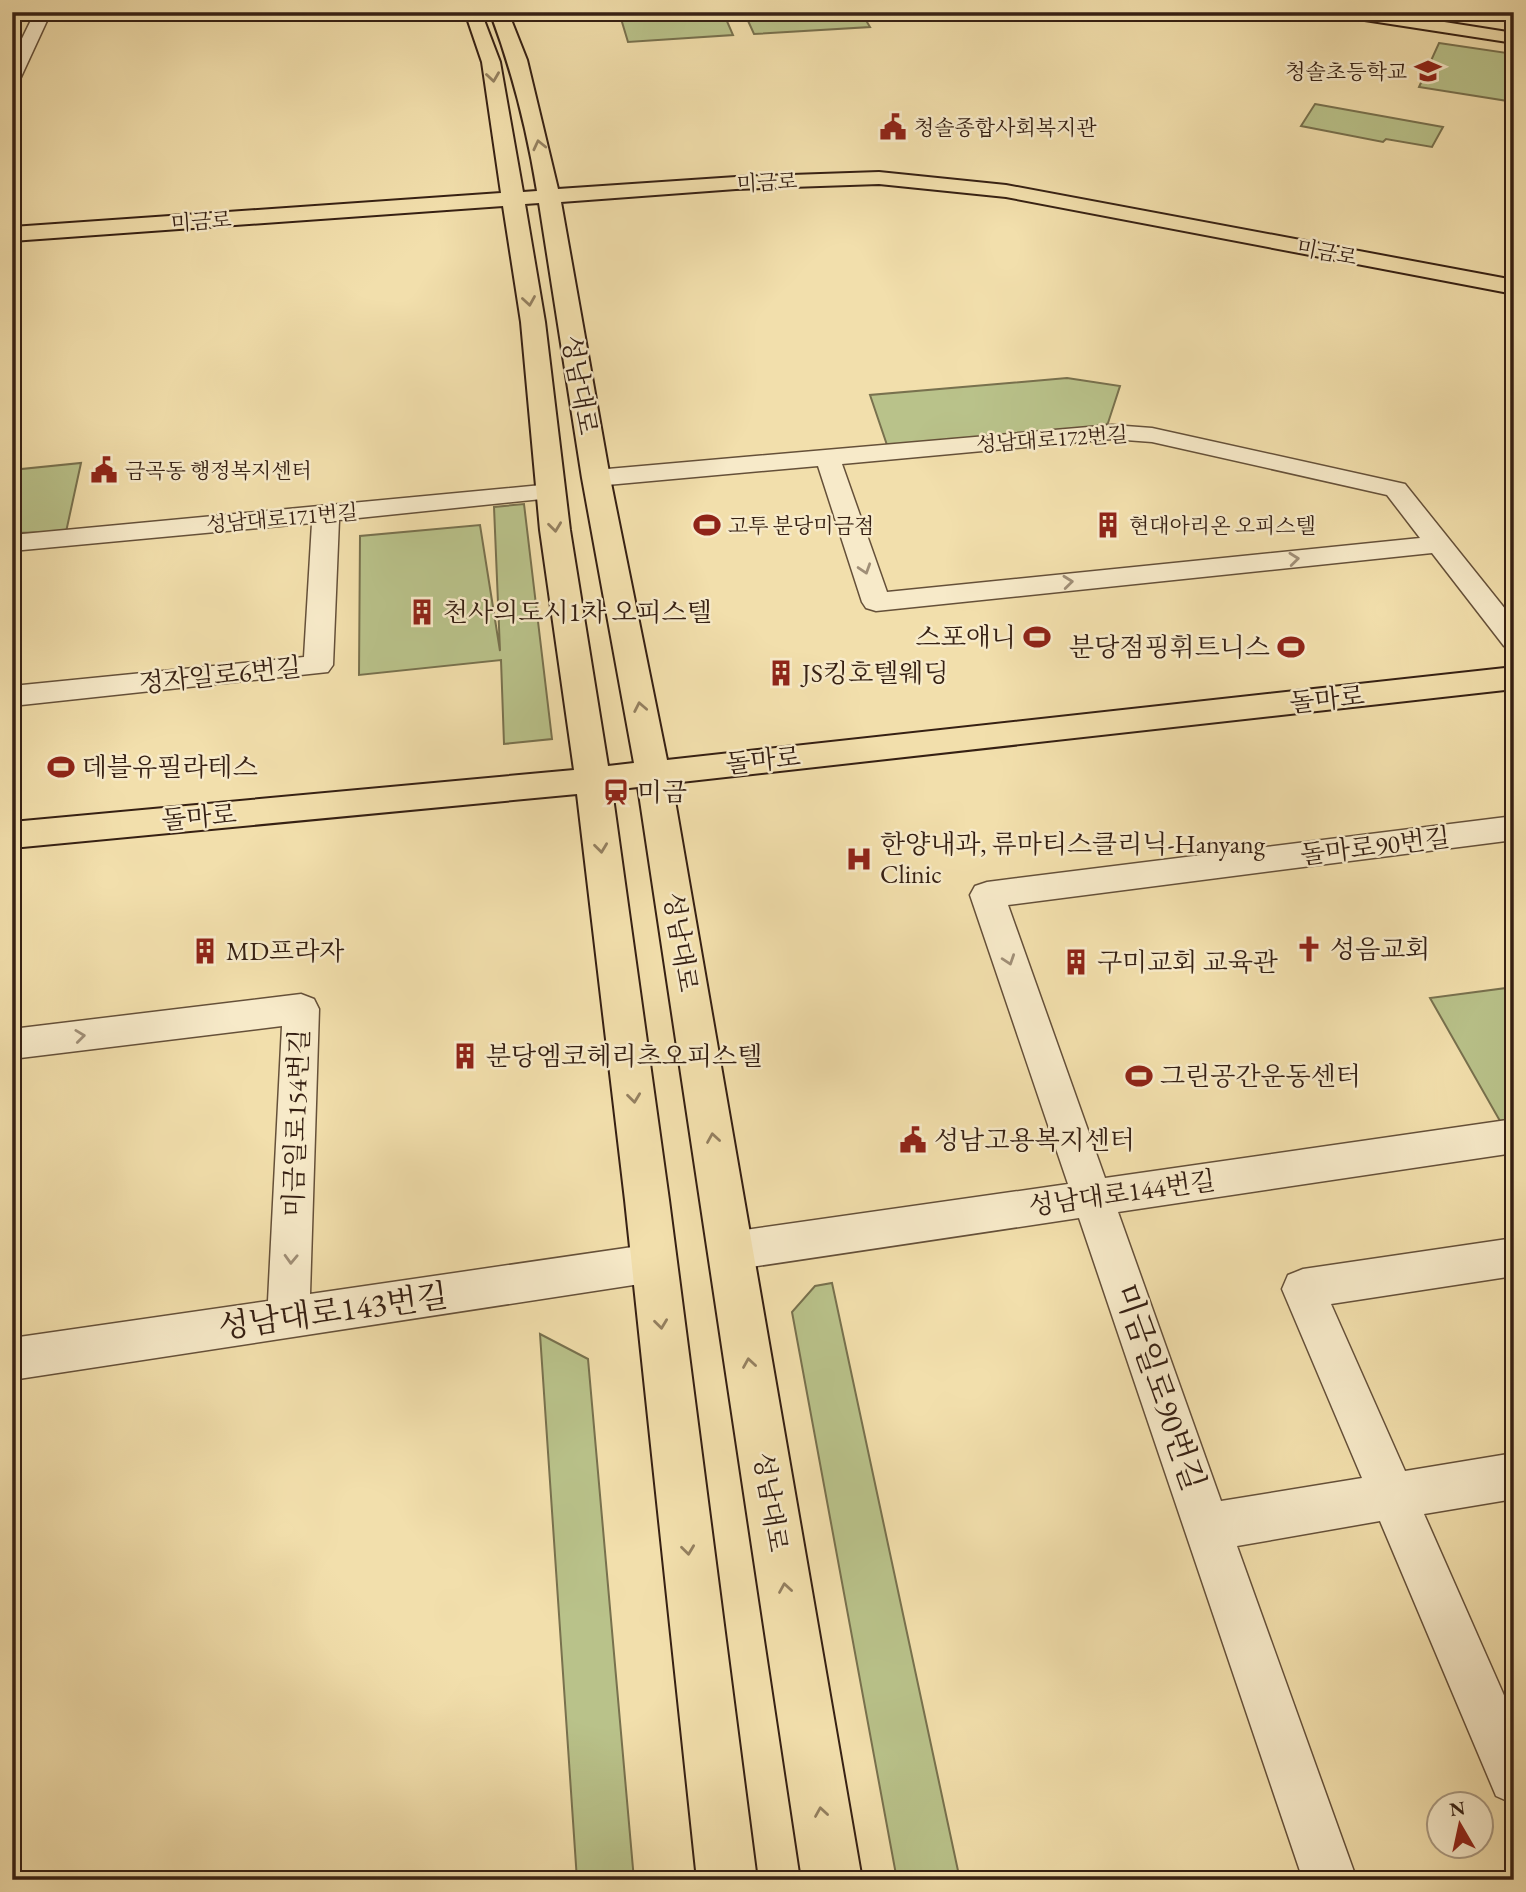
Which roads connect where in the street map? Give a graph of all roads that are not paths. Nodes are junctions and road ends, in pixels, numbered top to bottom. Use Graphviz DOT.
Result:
graph roads {
  1 [pos="43,12"];
  2 [pos="472,12"];
  3 [pos="499,12"];
  4 [pos="1345,12"];
  5 [pos="1514,38"];
  6 [pos="12,77"];
  7 [pos="548,197"];
  8 [pos="512,199"];
  9 [pos="12,234"];
  10 [pos="1514,287"];
  11 [pos="828,458"];
  12 [pos="596,478"];
  13 [pos="552,492"];
  14 [pos="326,513"];
  15 [pos="12,543"];
  16 [pos="1439,544"];
  17 [pos="1514,640"];
  18 [pos="1514,678"];
  19 [pos="12,696"];
  20 [pos="653,774"];
  21 [pos="593,780"];
  22 [pos="1514,828"];
  23 [pos="12,835"];
  24 [pos="987,895"];
  25 [pos="12,1044"];
  26 [pos="1514,1136"];
  27 [pos="1094,1198"];
  28 [pos="731,1251"];
  29 [pos="1514,1257"];
  30 [pos="653,1263"];
  31 [pos="288,1317"];
  32 [pos="12,1359"];
  33 [pos="1514,1476"];
  34 [pos="1393,1496"];
  35 [pos="1208,1527"];
  36 [pos="1514,1778"];
  37 [pos="727,1880"];
  38 [pos="832,1880"];
  39 [pos="1330,1880"];
  1 -- 6 [label="street"];
  2 -- 8 [label="main road, 성남대로, one-way"];
  7 -- 3 [label="main road, 성남대로, one-way"];
  4 -- 5 [label="main road"];
  7 -- 8 [label="main road, 미금로"];
  7 -- 10 [label="main road, 미금로"];
  7 -- 12 [label="main road, 성남대로"];
  8 -- 9 [label="main road, 미금로"];
  8 -- 13 [label="main road, 성남대로, one-way"];
  11 -- 12 [label="street, 성남대로172번길"];
  11 -- 16 [label="street, 성남대로172번길"];
  11 -- 16 [label="street, one-way"];
  20 -- 12 [label="main road, 성남대로, one-way"];
  13 -- 14 [label="street, 성남대로171번길"];
  13 -- 21 [label="main road, 성남대로, one-way"];
  14 -- 15 [label="street, 성남대로171번길"];
  14 -- 19 [label="street, 정자일로6번길"];
  16 -- 17 [label="street, 성남대로172번길"];
  18 -- 20 [label="main road, 돌마로"];
  20 -- 21 [label="main road, 돌마로"];
  28 -- 20 [label="main road, 성남대로, one-way"];
  21 -- 23 [label="main road, 돌마로"];
  21 -- 30 [label="main road, 성남대로, one-way"];
  22 -- 24 [label="street, 돌마로90번길"];
  24 -- 27 [label="street, 미금일로90번길, one-way"];
  25 -- 31 [label="street, 미금일로154번길, one-way"];
  26 -- 27 [label="street, 성남대로144번길"];
  27 -- 28 [label="street, 성남대로144번길"];
  27 -- 35 [label="street, 미금일로90번길"];
  38 -- 28 [label="main road, 성남대로, one-way"];
  29 -- 34 [label="street"];
  30 -- 31 [label="street, 성남대로143번길"];
  30 -- 37 [label="main road, 성남대로, one-way"];
  31 -- 32 [label="street, 성남대로143번길"];
  33 -- 34 [label="street"];
  34 -- 35 [label="street"];
  34 -- 36 [label="street"];
  35 -- 39 [label="street, 미금일로90번길"];
}
